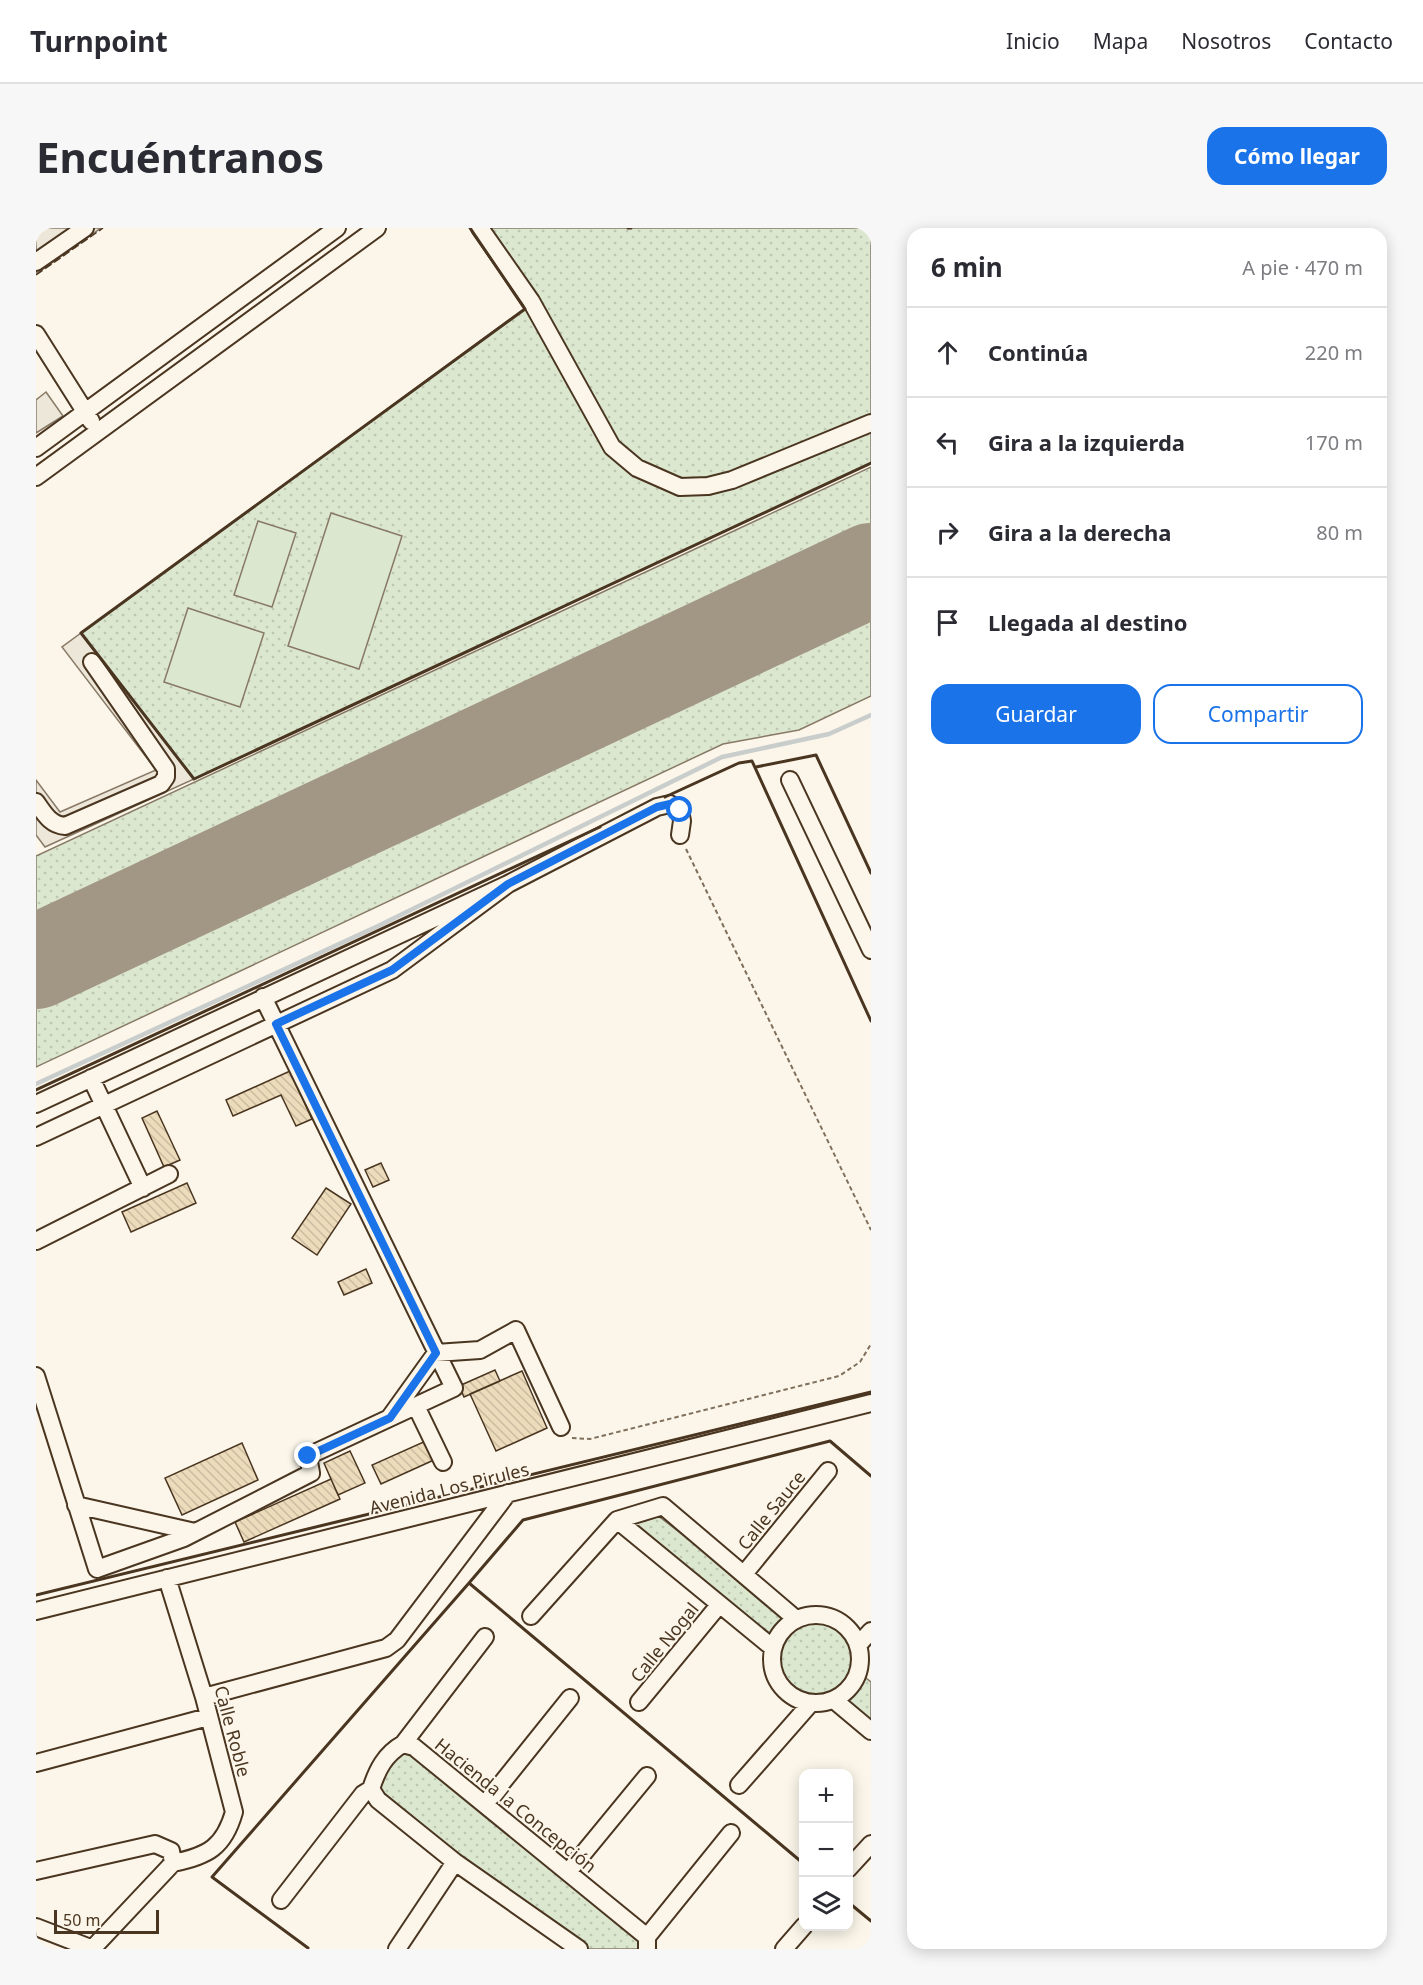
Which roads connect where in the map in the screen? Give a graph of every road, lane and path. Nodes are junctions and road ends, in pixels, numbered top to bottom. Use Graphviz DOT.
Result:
graph roads {
  1 [pos="85,228"];
  2 [pos="337,228"];
  3 [pos="377,228"];
  4 [pos="480,228"];
  5 [pos="36,262"];
  6 [pos="212,320"];
  7 [pos="36,334"];
  8 [pos="224,339"];
  9 [pos="86,413"];
  10 [pos="871,423"];
  11 [pos="98,432"];
  12 [pos="36,448"];
  13 [pos="36,477"];
  14 [pos="92,662"];
  15 [pos="789,780"];
  16 [pos="36,802"];
  17 [pos="680,835"];
  18 [pos="508,884"];
  19 [pos="871,950"];
  20 [pos="263,997"];
  21 [pos="276,1024"];
  22 [pos="90,1078"];
  23 [pos="36,1104"];
  24 [pos="104,1105"];
  25 [pos="36,1137"];
  26 [pos="169,1174"];
  27 [pos="143,1188"];
  28 [pos="871,1230"];
  29 [pos="36,1241"];
  30 [pos="871,1344"];
  31 [pos="436,1353"];
  32 [pos="36,1376"];
  33 [pos="871,1403"];
  34 [pos="416,1406"];
  35 [pos="390,1418"];
  36 [pos="561,1427"];
  37 [pos="443,1462"];
  38 [pos="828,1471"];
  39 [pos="508,1493"];
  40 [pos="76,1505"];
  41 [pos="617,1520"];
  42 [pos="195,1533"];
  43 [pos="744,1574"];
  44 [pos="167,1578"];
  45 [pos="719,1605"];
  46 [pos="36,1611"];
  47 [pos="531,1616"];
  48 [pos="796,1619"];
  49 [pos="871,1630"];
  50 [pos="485,1637"];
  51 [pos="858,1645"];
  52 [pos="772,1648"];
  53 [pos="865,1676"];
  54 [pos="204,1697"];
  55 [pos="570,1698"];
  56 [pos="834,1700"];
  57 [pos="639,1702"];
  58 [pos="811,1703"];
  59 [pos="208,1717"];
  60 [pos="871,1731"];
  61 [pos="403,1744"];
  62 [pos="36,1763"];
  63 [pos="647,1776"];
  64 [pos="740,1785"];
  65 [pos="371,1789"];
  66 [pos="485,1804"];
  67 [pos="731,1833"];
  68 [pos="871,1844"];
  69 [pos="455,1862"];
  70 [pos="173,1863"];
  71 [pos="853,1864"];
  72 [pos="36,1871"];
  73 [pos="568,1872"];
  74 [pos="281,1900"];
  75 [pos="36,1928"];
  76 [pos="800,1931"];
  77 [pos="647,1943"];
  78 [pos="569,1946"];
  79 [pos="93,1949"];
  80 [pos="397,1949"];
  81 [pos="784,1949"];
  1 -- 5 [label="street"];
  2 -- 6 [label="street"];
  3 -- 8 [label="street"];
  4 -- 10 [label="street"];
  6 -- 8 [label="street"];
  6 -- 9 [label="street"];
  7 -- 9 [label="street"];
  8 -- 11 [label="street"];
  9 -- 11 [label="street"];
  9 -- 12 [label="street"];
  11 -- 13 [label="street"];
  14 -- 16 [label="street"];
  15 -- 19 [label="street"];
  17 -- 18 [label="street"];
  17 -- 28 [label="path"];
  18 -- 20 [label="street"];
  18 -- 21 [label="street"];
  20 -- 21 [label="street"];
  20 -- 22 [label="street"];
  21 -- 24 [label="street"];
  21 -- 31 [label="street"];
  22 -- 23 [label="street"];
  22 -- 24 [label="street"];
  24 -- 25 [label="street"];
  24 -- 27 [label="street"];
  26 -- 27 [label="street"];
  27 -- 29 [label="street"];
  30 -- 36 [label="path"];
  31 -- 34 [label="street"];
  31 -- 35 [label="street"];
  31 -- 36 [label="street"];
  32 -- 40 [label="street"];
  33 -- 39 [label="street, Avenida Los Pirules"];
  34 -- 35 [label="street"];
  34 -- 37 [label="street"];
  35 -- 42 [label="street"];
  38 -- 43 [label="street, Calle Sauce"];
  39 -- 44 [label="street, Avenida Los Pirules"];
  39 -- 54 [label="street"];
  40 -- 42 [label="street"];
  40 -- 42 [label="street"];
  41 -- 43 [label="street"];
  41 -- 45 [label="street"];
  41 -- 47 [label="street"];
  43 -- 48 [label="street"];
  44 -- 46 [label="street, Avenida Los Pirules"];
  44 -- 54 [label="street, Calle Roble"];
  45 -- 52 [label="street"];
  45 -- 57 [label="street, Calle Nogal"];
  48 -- 51 [label="street"];
  48 -- 52 [label="street"];
  49 -- 51 [label="street"];
  50 -- 61 [label="street"];
  51 -- 53 [label="street"];
  52 -- 58 [label="street"];
  53 -- 56 [label="street"];
  54 -- 59 [label="street, Calle Roble"];
  55 -- 66 [label="street"];
  56 -- 58 [label="street"];
  56 -- 60 [label="street"];
  58 -- 64 [label="street"];
  59 -- 62 [label="street"];
  59 -- 70 [label="street, Calle Roble"];
  61 -- 65 [label="street"];
  61 -- 66 [label="street, Hacienda la Concepción"];
  63 -- 73 [label="street"];
  65 -- 69 [label="street"];
  65 -- 74 [label="street"];
  66 -- 73 [label="street, Hacienda la Concepción"];
  67 -- 77 [label="street"];
  68 -- 71 [label="street"];
  69 -- 78 [label="street"];
  69 -- 80 [label="street"];
  70 -- 72 [label="street"];
  70 -- 79 [label="street"];
  73 -- 77 [label="street, Hacienda la Concepción"];
  75 -- 79 [label="street"];
  76 -- 81 [label="street"];
}
